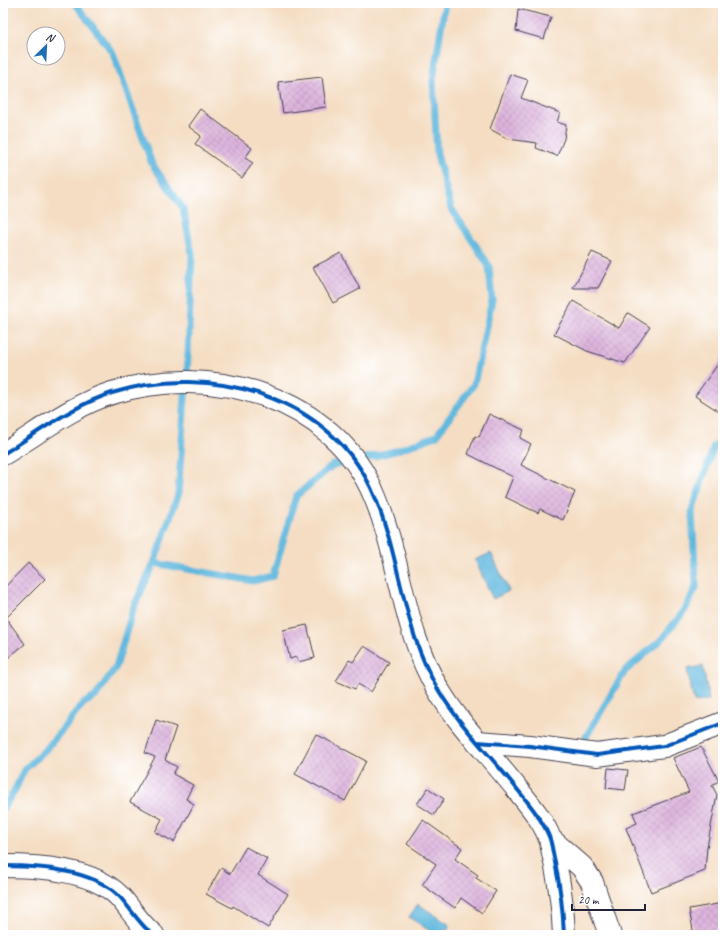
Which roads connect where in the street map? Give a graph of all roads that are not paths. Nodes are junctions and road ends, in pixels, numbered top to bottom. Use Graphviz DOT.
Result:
graph roads {
  1 [pos="3,454"];
  2 [pos="723,723"];
  3 [pos="478,742"];
  4 [pos="550,839"];
  5 [pos="3,866"];
  6 [pos="154,935"];
  7 [pos="564,935"];
  8 [pos="610,935"];
  1 -- 3 [label="main road"];
  2 -- 3 [label="main road"];
  3 -- 4 [label="main road"];
  4 -- 7 [label="main road"];
  4 -- 8 [label="main road"];
  5 -- 6 [label="main road"];
}
